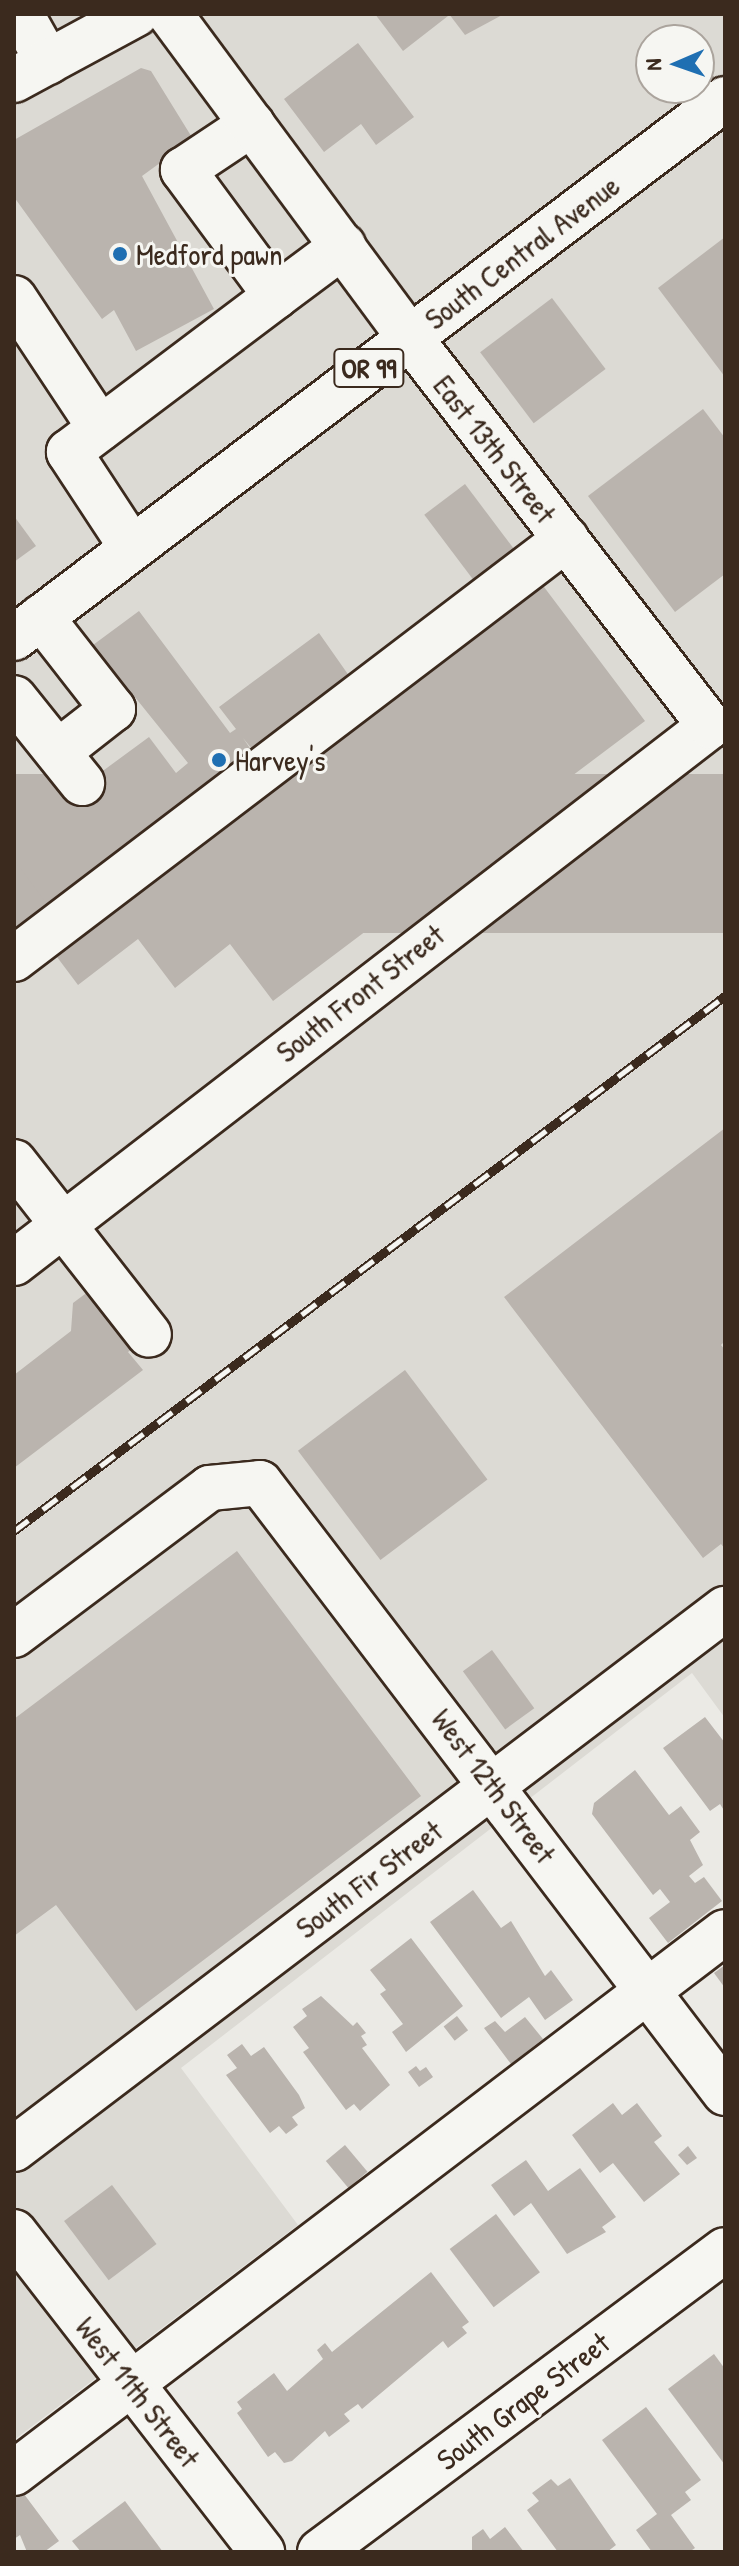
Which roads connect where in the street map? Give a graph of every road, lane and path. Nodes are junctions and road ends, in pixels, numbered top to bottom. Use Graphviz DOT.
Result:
graph roads {
  1 [pos="21,14"];
  2 [pos="170,14"];
  3 [pos="110,20"];
  4 [pos="31,71"];
  5 [pos="725,99"];
  6 [pos="252,124"];
  7 [pos="343,246"];
  8 [pos="276,296"];
  9 [pos="14,298"];
  10 [pos="409,337"];
  11 [pos="100,428"];
  12 [pos="566,539"];
  13 [pos="132,548"];
  14 [pos="27,627"];
  15 [pos="14,698"];
  16 [pos="710,726"];
  17 [pos="14,959"];
  18 [pos="14,1162"];
  19 [pos="63,1225"];
  20 [pos="14,1263"];
  21 [pos="149,1335"];
  22 [pos="725,1609"];
  23 [pos="14,1635"];
  24 [pos="494,1784"];
  25 [pos="725,1932"];
  26 [pos="648,1991"];
  27 [pos="725,2093"];
  28 [pos="14,2149"];
  29 [pos="14,2232"];
  30 [pos="725,2250"];
  31 [pos="132,2385"];
  32 [pos="14,2473"];
  33 [pos="262,2552"];
  34 [pos="320,2552"];
  1 -- 4 [label="street"];
  2 -- 6 [label="street, East 13th Street"];
  3 -- 4 [label="street"];
  5 -- 10 [label="street, South Central Avenue / OR 99"];
  6 -- 7 [label="street, East 13th Street"];
  6 -- 8 [label="street"];
  7 -- 8 [label="street"];
  7 -- 10 [label="street, East 13th Street"];
  8 -- 11 [label="street"];
  9 -- 11 [label="street"];
  10 -- 12 [label="street, East 13th Street"];
  10 -- 13 [label="street, South Central Avenue / OR 99"];
  11 -- 13 [label="street"];
  12 -- 16 [label="street, East 13th Street"];
  12 -- 17 [label="street"];
  13 -- 14 [label="street, South Central Avenue / OR 99"];
  14 -- 15 [label="street"];
  16 -- 19 [label="street, South Front Street"];
  18 -- 19 [label="street"];
  19 -- 20 [label="street, South Front Street"];
  19 -- 21 [label="street"];
  22 -- 24 [label="street, South Fir Street"];
  23 -- 24 [label="street, West 12th Street"];
  24 -- 26 [label="street, West 12th Street"];
  24 -- 28 [label="street, South Fir Street"];
  25 -- 26 [label="street"];
  26 -- 27 [label="street, West 12th Street"];
  26 -- 31 [label="street"];
  29 -- 31 [label="street, West 11th Street"];
  30 -- 34 [label="street, South Grape Street"];
  31 -- 32 [label="street"];
  31 -- 33 [label="street, West 11th Street"];
}
